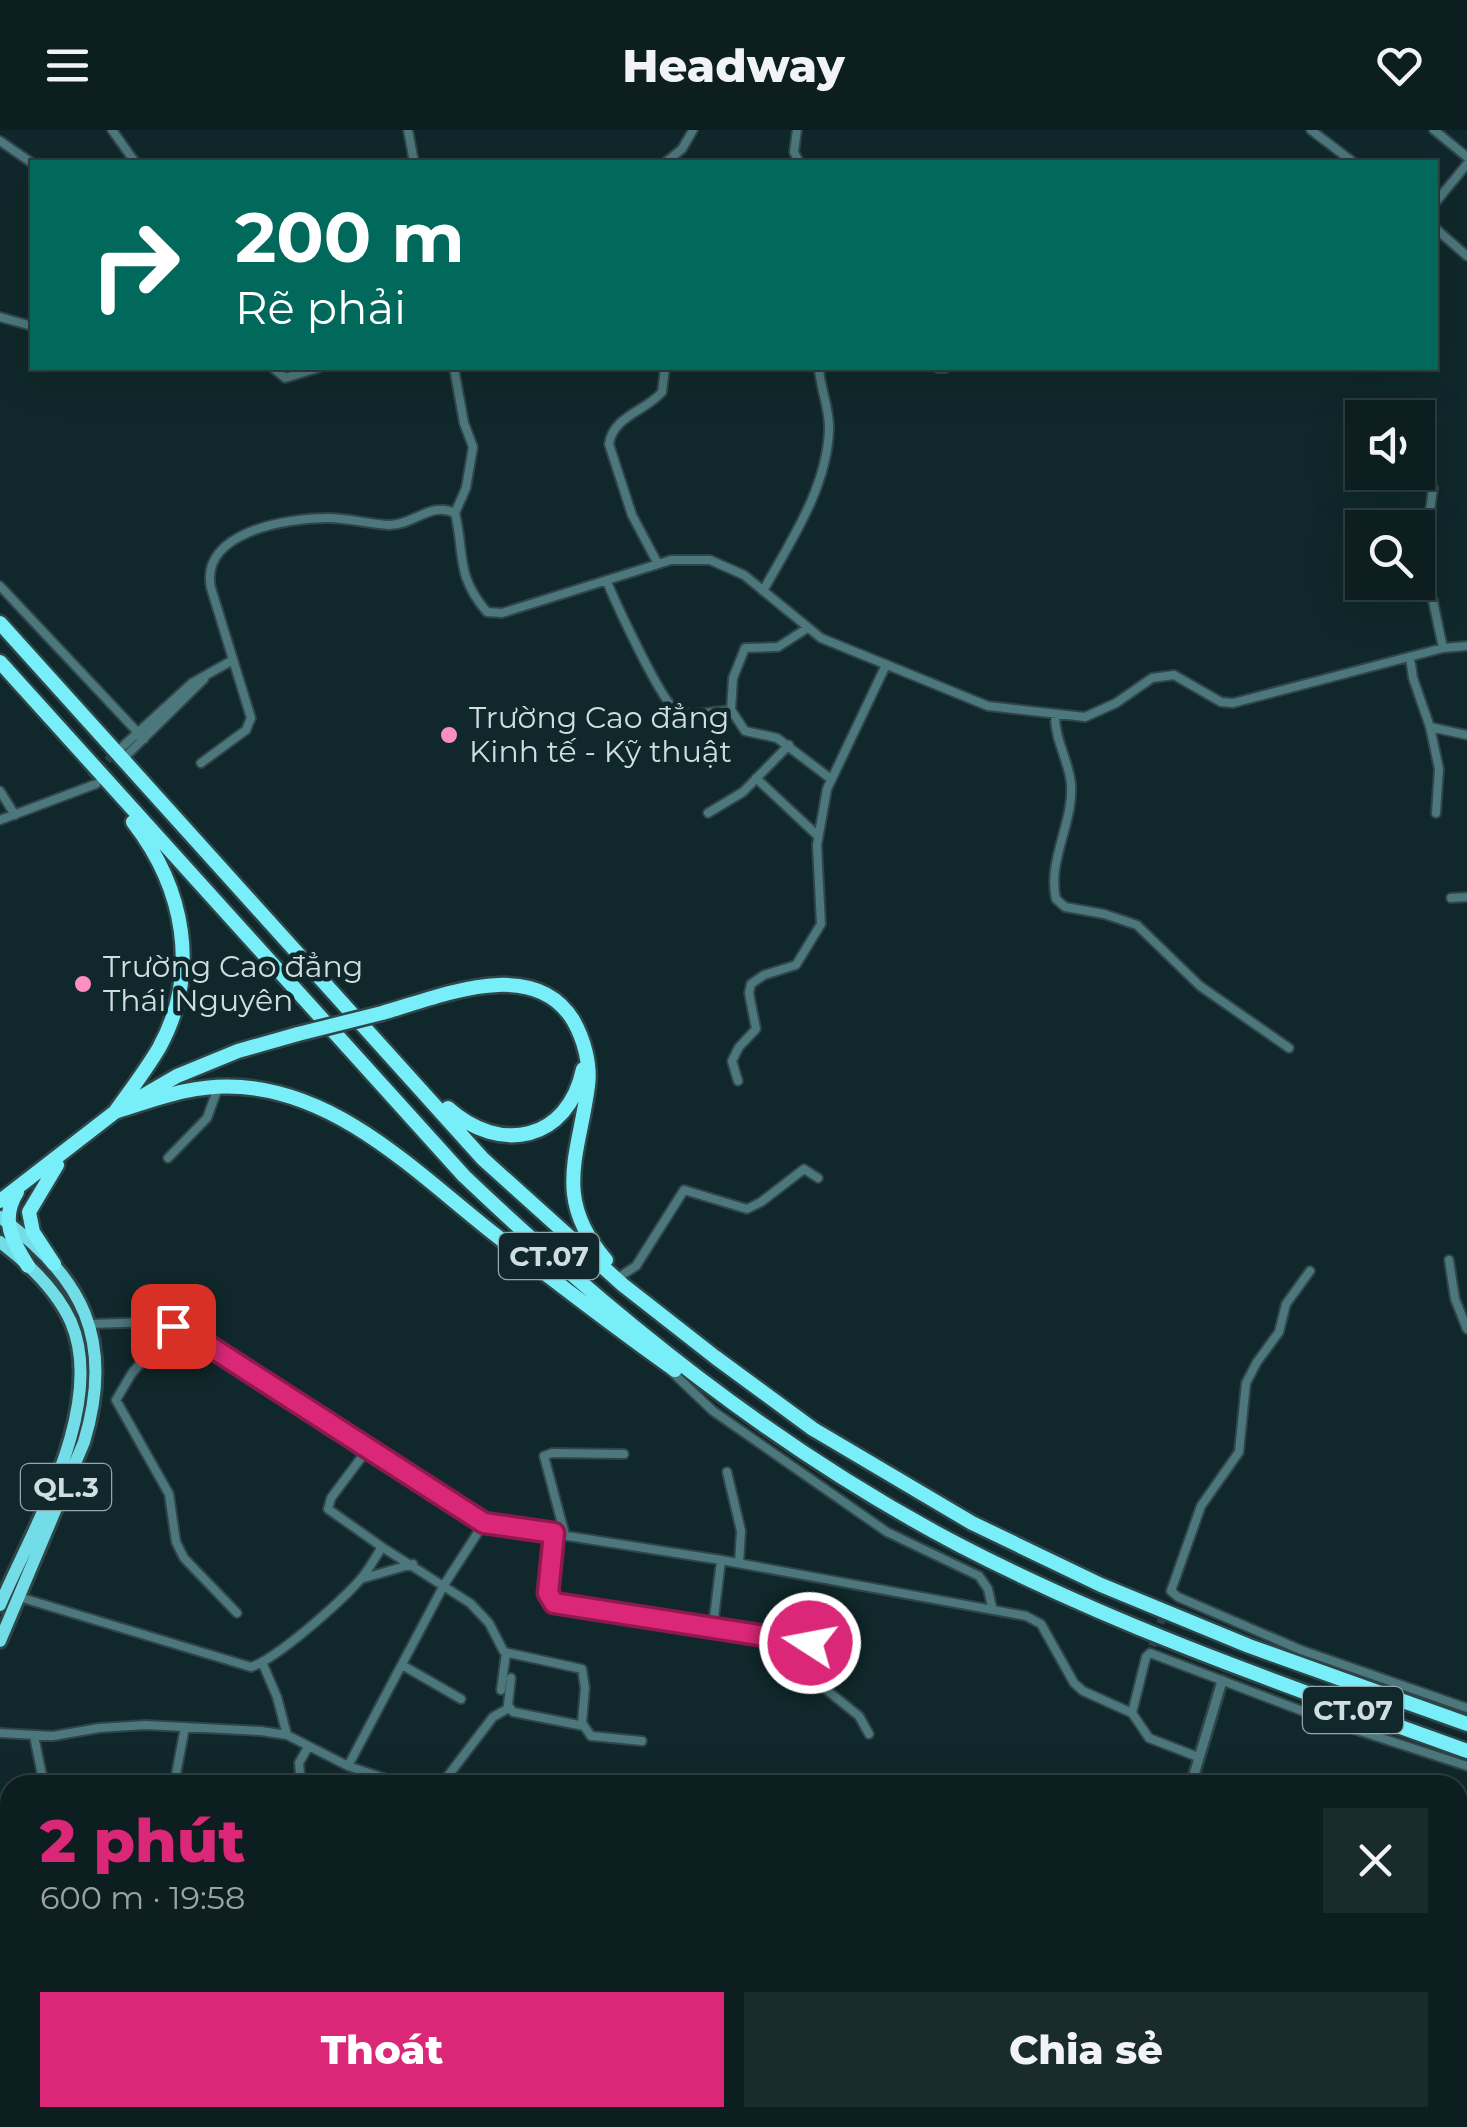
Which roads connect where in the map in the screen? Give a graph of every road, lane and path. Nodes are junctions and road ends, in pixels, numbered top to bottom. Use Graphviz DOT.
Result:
graph roads {
  1 [pos="112,130"];
  2 [pos="408,130"];
  3 [pos="693,130"];
  4 [pos="796,130"];
  5 [pos="1311,130"];
  6 [pos="1434,130"];
  7 [pos="0,141"];
  8 [pos="133,160"];
  9 [pos="414,160"];
  10 [pos="668,160"];
  11 [pos="798,160"];
  12 [pos="1349,160"];
  13 [pos="1467,161"];
  14 [pos="30,162"];
  15 [pos="1438,198"];
  16 [pos="1438,231"];
  17 [pos="1467,256"];
  18 [pos="0,317"];
  19 [pos="30,325"];
  20 [pos="275,370"];
  21 [pos="313,370"];
  22 [pos="454,370"];
  23 [pos="666,370"];
  24 [pos="819,370"];
  25 [pos="455,512"];
  26 [pos="658,564"];
  27 [pos="606,582"];
  28 [pos="0,586"];
  29 [pos="763,591"];
  30 [pos="1433,600"];
  31 [pos="0,623"];
  32 [pos="806,629"];
  33 [pos="1467,646"];
  34 [pos="1443,648"];
  35 [pos="1410,657"];
  36 [pos="231,661"];
  37 [pos="0,663"];
  38 [pos="886,665"];
  39 [pos="732,710"];
  40 [pos="1055,716"];
  41 [pos="1430,727"];
  42 [pos="1467,735"];
  43 [pos="140,736"];
  44 [pos="789,745"];
  45 [pos="124,752"];
  46 [pos="201,763"];
  47 [pos="756,778"];
  48 [pos="830,779"];
  49 [pos="93,780"];
  50 [pos="0,791"];
  51 [pos="708,813"];
  52 [pos="1436,813"];
  53 [pos="15,814"];
  54 [pos="0,820"];
  55 [pos="818,836"];
  56 [pos="1451,898"];
  57 [pos="1467,898"];
  58 [pos="250,901"];
  59 [pos="1289,1048"];
  60 [pos="586,1054"];
  61 [pos="738,1081"];
  62 [pos="218,1088"];
  63 [pos="115,1112"];
  64 [pos="64,1154"];
  65 [pos="168,1158"];
  66 [pos="818,1178"];
  67 [pos="24,1184"];
  68 [pos="38,1194"];
  69 [pos="0,1201"];
  70 [pos="2,1220"];
  71 [pos="0,1242"];
  72 [pos="1450,1260"];
  73 [pos="54,1264"];
  74 [pos="28,1266"];
  75 [pos="1310,1271"];
  76 [pos="622,1275"];
  77 [pos="90,1324"];
  78 [pos="173,1326"];
  79 [pos="1467,1328"];
  80 [pos="74,1331"];
  81 [pos="652,1354"];
  82 [pos="715,1357"];
  83 [pos="797,1449"];
  84 [pos="367,1450"];
  85 [pos="624,1454"];
  86 [pos="726,1472"];
  87 [pos="484,1523"];
  88 [pos="554,1533"];
  89 [pos="565,1535"];
  90 [pos="382,1547"];
  91 [pos="721,1560"];
  92 [pos="739,1563"];
  93 [pos="413,1564"];
  94 [pos="362,1578"];
  95 [pos="444,1585"];
  96 [pos="6,1596"];
  97 [pos="992,1607"];
  98 [pos="236,1613"];
  99 [pos="713,1626"];
  100 [pos="0,1641"];
  101 [pos="506,1653"];
  102 [pos="262,1662"];
  103 [pos="402,1665"];
  104 [pos="511,1678"];
  105 [pos="1222,1680"];
  106 [pos="501,1690"];
  107 [pos="461,1699"];
  108 [pos="509,1708"];
  109 [pos="1467,1708"];
  110 [pos="1132,1713"];
  111 [pos="1467,1724"];
  112 [pos="185,1726"];
  113 [pos="584,1726"];
  114 [pos="0,1733"];
  115 [pos="868,1734"];
  116 [pos="286,1735"];
  117 [pos="34,1736"];
  118 [pos="642,1742"];
  119 [pos="308,1746"];
  120 [pos="1467,1751"];
  121 [pos="1198,1758"];
  122 [pos="348,1766"];
  123 [pos="1467,1766"];
  124 [pos="42,1775"];
  125 [pos="176,1775"];
  126 [pos="301,1775"];
  127 [pos="375,1775"];
  128 [pos="448,1775"];
  129 [pos="1194,1775"];
  1 -- 8 [label="street"];
  2 -- 9 [label="street"];
  3 -- 10 [label="street"];
  4 -- 11 [label="street"];
  5 -- 12 [label="street"];
  6 -- 13 [label="street"];
  7 -- 14 [label="street"];
  13 -- 15 [label="street"];
  16 -- 17 [label="street"];
  18 -- 19 [label="street"];
  20 -- 21 [label="street"];
  22 -- 25 [label="street"];
  23 -- 26 [label="street"];
  24 -- 29 [label="street"];
  25 -- 27 [label="street"];
  25 -- 36 [label="street"];
  26 -- 27 [label="street"];
  26 -- 29 [label="street"];
  27 -- 39 [label="street"];
  28 -- 43 [label="street"];
  29 -- 32 [label="street"];
  30 -- 34 [label="street"];
  31 -- 58 [label="highway, CT.07"];
  32 -- 38 [label="street"];
  32 -- 39 [label="street"];
  33 -- 34 [label="street"];
  34 -- 35 [label="street"];
  35 -- 40 [label="street"];
  35 -- 41 [label="street"];
  36 -- 43 [label="street"];
  36 -- 46 [label="street"];
  37 -- 63 [label="highway"];
  37 -- 83 [label="highway, CT.07"];
  38 -- 40 [label="street"];
  38 -- 48 [label="street"];
  39 -- 44 [label="street"];
  40 -- 59 [label="street"];
  41 -- 42 [label="street"];
  41 -- 52 [label="street"];
  43 -- 45 [label="street"];
  44 -- 47 [label="street"];
  44 -- 48 [label="street"];
  47 -- 51 [label="street"];
  47 -- 55 [label="street"];
  48 -- 55 [label="street"];
  49 -- 53 [label="street"];
  50 -- 53 [label="street"];
  53 -- 54 [label="street"];
  55 -- 61 [label="street"];
  56 -- 57 [label="street"];
  58 -- 60 [label="highway"];
  58 -- 82 [label="highway, CT.07"];
  60 -- 63 [label="highway, bridge"];
  60 -- 76 [label="highway"];
  62 -- 63 [label="highway"];
  62 -- 65 [label="street"];
  62 -- 81 [label="highway"];
  63 -- 64 [label="highway"];
  64 -- 67 [label="highway"];
  64 -- 68 [label="highway"];
  66 -- 76 [label="street"];
  67 -- 69 [label="highway"];
  67 -- 70 [label="highway"];
  68 -- 70 [label="highway"];
  68 -- 73 [label="highway"];
  70 -- 73 [label="highway, QL.3"];
  70 -- 74 [label="highway"];
  71 -- 74 [label="highway, QL.3"];
  72 -- 79 [label="street"];
  73 -- 77 [label="highway, QL.3"];
  74 -- 80 [label="highway, QL.3"];
  75 -- 109 [label="street"];
  76 -- 82 [label="highway"];
  77 -- 78 [label="street"];
  77 -- 80 [label="highway"];
  77 -- 96 [label="highway, QL.3"];
  78 -- 84 [label="street"];
  78 -- 98 [label="street"];
  80 -- 96 [label="highway, QL.3"];
  81 -- 83 [label="highway"];
  81 -- 97 [label="street"];
  82 -- 111 [label="highway, CT.07"];
  83 -- 120 [label="highway, CT.07"];
  84 -- 87 [label="street"];
  84 -- 90 [label="street"];
  85 -- 89 [label="street"];
  86 -- 92 [label="street"];
  87 -- 88 [label="street"];
  87 -- 95 [label="street"];
  88 -- 89 [label="street"];
  88 -- 99 [label="street"];
  89 -- 91 [label="street"];
  90 -- 93 [label="street"];
  90 -- 94 [label="street"];
  91 -- 92 [label="street"];
  91 -- 99 [label="street"];
  92 -- 97 [label="street"];
  93 -- 94 [label="street"];
  93 -- 95 [label="street"];
  94 -- 102 [label="street"];
  95 -- 101 [label="street"];
  95 -- 103 [label="street"];
  96 -- 100 [label="highway, QL.3"];
  96 -- 102 [label="street"];
  97 -- 110 [label="street"];
  99 -- 115 [label="street"];
  101 -- 106 [label="street"];
  101 -- 113 [label="street"];
  102 -- 116 [label="street"];
  103 -- 107 [label="street"];
  103 -- 122 [label="street"];
  104 -- 108 [label="street"];
  105 -- 110 [label="street"];
  105 -- 121 [label="street"];
  105 -- 123 [label="street"];
  108 -- 113 [label="street"];
  108 -- 128 [label="street"];
  110 -- 121 [label="street"];
  112 -- 116 [label="street"];
  112 -- 117 [label="street"];
  112 -- 125 [label="street"];
  113 -- 118 [label="street"];
  114 -- 117 [label="street"];
  116 -- 119 [label="street"];
  117 -- 124 [label="street"];
  119 -- 122 [label="street"];
  119 -- 126 [label="street"];
  121 -- 129 [label="street"];
  122 -- 127 [label="street"];
}
